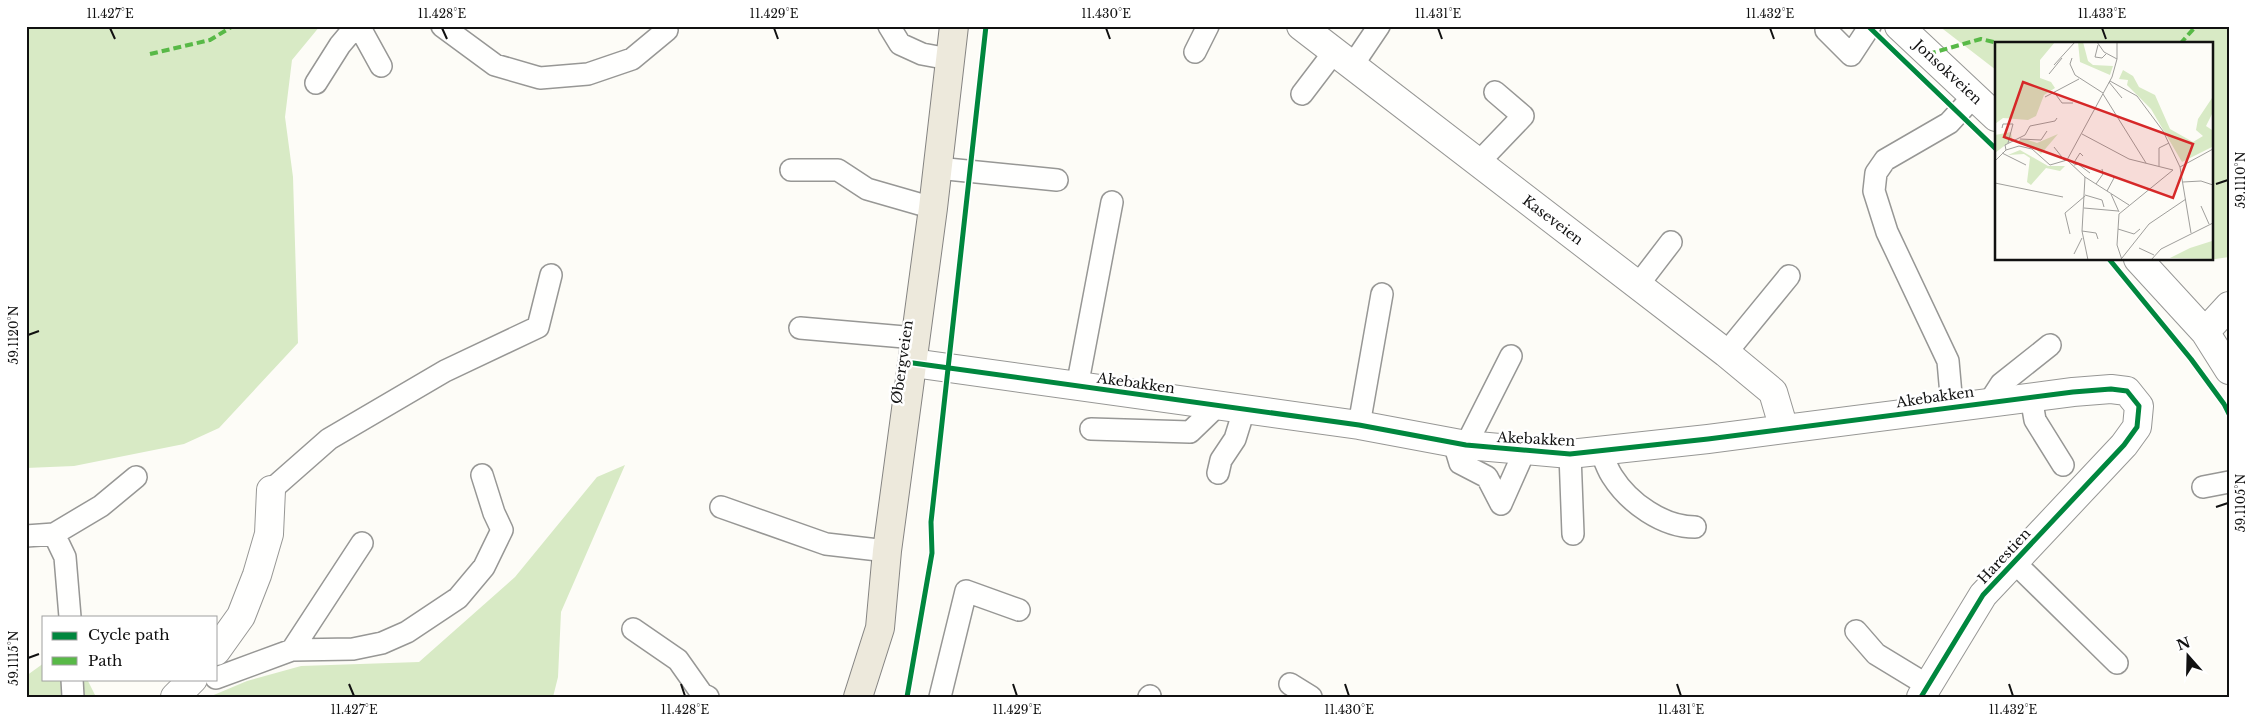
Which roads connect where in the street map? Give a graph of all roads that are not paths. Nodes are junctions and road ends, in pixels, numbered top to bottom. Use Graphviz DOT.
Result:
graph roads {
  1 [pos="358,26"];
  2 [pos="442,26"];
  3 [pos="889,26"];
  4 [pos="954,26"];
  5 [pos="1208,26"];
  6 [pos="1301,26"];
  7 [pos="1379,26"];
  8 [pos="1870,26"];
  9 [pos="1899,26"];
  10 [pos="667,30"];
  11 [pos="1826,30"];
  12 [pos="1195,52"];
  13 [pos="949,59"];
  14 [pos="1343,59"];
  15 [pos="381,66"];
  16 [pos="316,83"];
  17 [pos="1495,92"];
  18 [pos="1302,94"];
  19 [pos="1974,96"];
  20 [pos="1995,116"];
  21 [pos="1478,163"];
  22 [pos="937,168"];
  23 [pos="790,170"];
  24 [pos="1057,180"];
  25 [pos="1112,202"];
  26 [pos="933,208"];
  27 [pos="1671,242"];
  28 [pos="2139,260"];
  29 [pos="551,275"];
  30 [pos="1790,276"];
  31 [pos="1638,285"];
  32 [pos="1382,294"];
  33 [pos="2229,306"];
  34 [pos="800,328"];
  35 [pos="2205,332"];
  36 [pos="2050,345"];
  37 [pos="915,351"];
  38 [pos="1726,353"];
  39 [pos="1511,356"];
  40 [pos="2229,370"];
  41 [pos="1077,386"];
  42 [pos="2031,397"];
  43 [pos="1990,401"];
  44 [pos="1216,406"];
  45 [pos="1952,406"];
  46 [pos="1244,410"];
  47 [pos="1359,425"];
  48 [pos="1092,429"];
  49 [pos="1784,429"];
  50 [pos="1460,444"];
  51 [pos="2124,445"];
  52 [pos="1525,450"];
  53 [pos="1600,451"];
  54 [pos="1570,454"];
  55 [pos="2063,465"];
  56 [pos="1218,473"];
  57 [pos="482,475"];
  58 [pos="136,477"];
  59 [pos="2229,482"];
  60 [pos="2203,487"];
  61 [pos="271,490"];
  62 [pos="720,506"];
  63 [pos="1695,527"];
  64 [pos="54,534"];
  65 [pos="1573,534"];
  66 [pos="26,536"];
  67 [pos="362,543"];
  68 [pos="887,551"];
  69 [pos="2014,562"];
  70 [pos="1019,610"];
  71 [pos="70,616"];
  72 [pos="633,629"];
  73 [pos="1856,631"];
  74 [pos="218,648"];
  75 [pos="292,650"];
  76 [pos="2117,664"];
  77 [pos="218,678"];
  78 [pos="72,680"];
  79 [pos="212,680"];
  80 [pos="1290,684"];
  81 [pos="183,689"];
  82 [pos="1924,691"];
  83 [pos="73,697"];
  84 [pos="708,697"];
  85 [pos="858,697"];
  86 [pos="940,697"];
  87 [pos="1310,697"];
  1 -- 15 [label="lane"];
  1 -- 16 [label="lane"];
  2 -- 10 [label="lane"];
  3 -- 13 [label="lane"];
  4 -- 13 [label="main road, Øbergveien"];
  5 -- 12 [label="lane"];
  6 -- 14 [label="street, Kaseveien"];
  7 -- 14 [label="lane"];
  8 -- 11 [label="lane"];
  9 -- 19 [label="street, Jonsokveien"];
  13 -- 22 [label="main road, Øbergveien"];
  14 -- 18 [label="lane"];
  14 -- 21 [label="street, Kaseveien"];
  17 -- 21 [label="lane"];
  19 -- 20 [label="street, Jonsokveien"];
  19 -- 45 [label="lane"];
  21 -- 31 [label="street, Kaseveien"];
  22 -- 24 [label="lane"];
  22 -- 26 [label="main road, Øbergveien"];
  23 -- 26 [label="lane"];
  25 -- 41 [label="lane"];
  26 -- 37 [label="main road, Øbergveien"];
  27 -- 31 [label="lane"];
  28 -- 35 [label="street"];
  29 -- 61 [label="lane"];
  30 -- 38 [label="lane"];
  31 -- 38 [label="street, Kaseveien"];
  32 -- 47 [label="lane"];
  33 -- 35 [label="street"];
  34 -- 37 [label="lane"];
  35 -- 40 [label="street"];
  36 -- 43 [label="lane"];
  37 -- 41 [label="street, Akebakken"];
  37 -- 68 [label="main road, Øbergveien"];
  38 -- 49 [label="street, Kaseveien"];
  39 -- 50 [label="lane"];
  41 -- 44 [label="street, Akebakken"];
  42 -- 43 [label="street, Akebakken"];
  42 -- 51 [label="street, Akebakken"];
  42 -- 55 [label="lane"];
  43 -- 45 [label="street, Akebakken"];
  44 -- 46 [label="street, Akebakken"];
  44 -- 48 [label="lane"];
  45 -- 49 [label="street, Akebakken"];
  46 -- 47 [label="street, Akebakken"];
  46 -- 56 [label="lane"];
  47 -- 50 [label="street, Akebakken"];
  49 -- 53 [label="street, Akebakken"];
  50 -- 52 [label="street, Akebakken"];
  50 -- 52 [label="lane"];
  51 -- 69 [label="street, Harestien"];
  52 -- 54 [label="street, Akebakken"];
  53 -- 54 [label="street, Akebakken"];
  53 -- 63 [label="lane"];
  54 -- 65 [label="lane"];
  57 -- 75 [label="lane"];
  58 -- 64 [label="lane"];
  59 -- 60 [label="lane"];
  61 -- 74 [label="street"];
  62 -- 68 [label="lane"];
  64 -- 66 [label="lane"];
  64 -- 71 [label="lane"];
  67 -- 75 [label="lane"];
  68 -- 85 [label="main road, Øbergveien"];
  69 -- 76 [label="lane"];
  69 -- 82 [label="street, Harestien"];
  70 -- 86 [label="lane"];
  72 -- 84 [label="lane"];
  73 -- 82 [label="lane"];
  75 -- 77 [label="lane"];
  78 -- 83 [label="lane"];
  79 -- 81 [label="lane"];
  80 -- 87 [label="lane"];
}
